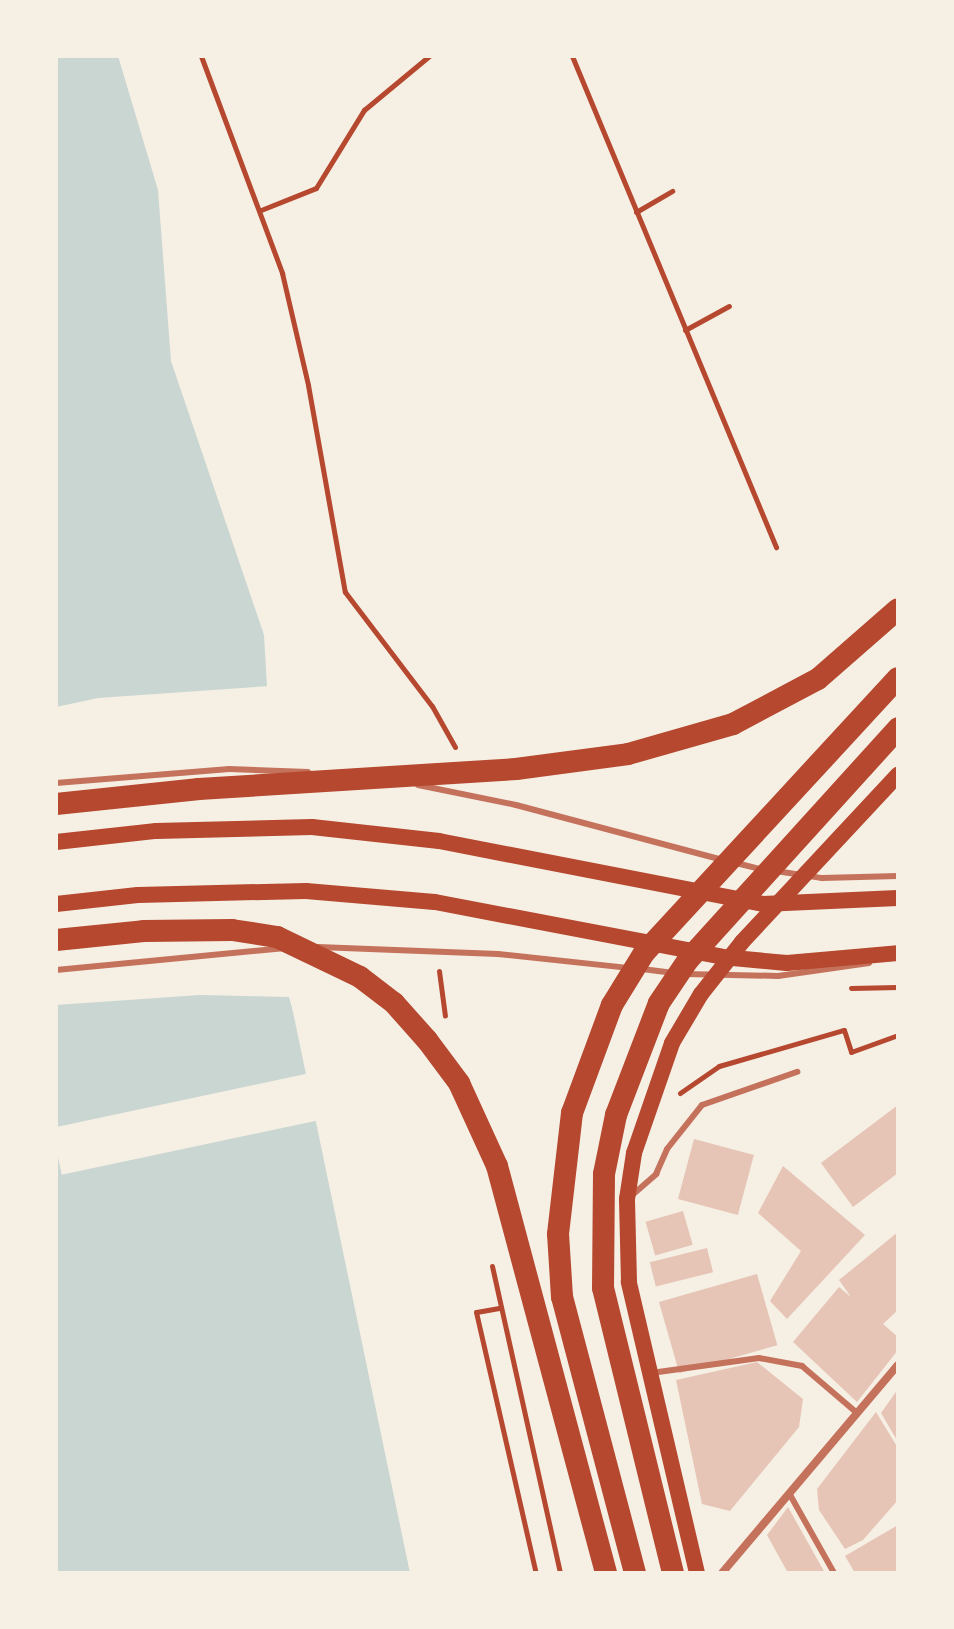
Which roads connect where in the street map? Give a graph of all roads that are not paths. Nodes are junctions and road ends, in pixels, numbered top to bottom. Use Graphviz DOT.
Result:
graph roads {
  1 [pos="898,609"];
  2 [pos="898,678"];
  3 [pos="898,728"];
  4 [pos="898,775"];
  5 [pos="56,783"];
  6 [pos="56,804"];
  7 [pos="63,841"];
  8 [pos="898,876"];
  9 [pos="898,898"];
  10 [pos="58,903"];
  11 [pos="56,940"];
  12 [pos="898,953"];
  13 [pos="845,965"];
  14 [pos="56,970"];
  15 [pos="797,1072"];
  16 [pos="627,1199"];
  17 [pos="898,1365"];
  18 [pos="651,1373"];
  19 [pos="857,1413"];
  20 [pos="789,1493"];
  21 [pos="606,1573"];
  22 [pos="635,1573"];
  23 [pos="673,1573"];
  24 [pos="697,1573"];
  25 [pos="722,1573"];
  26 [pos="834,1573"];
  1 -- 6 [label="highway"];
  2 -- 22 [label="highway"];
  3 -- 23 [label="highway"];
  4 -- 16 [label="main road"];
  5 -- 8 [label="lane"];
  7 -- 9 [label="main road"];
  10 -- 13 [label="main road"];
  11 -- 21 [label="highway"];
  12 -- 13 [label="main road"];
  13 -- 14 [label="lane"];
  15 -- 16 [label="lane"];
  16 -- 18 [label="main road"];
  17 -- 19 [label="street"];
  18 -- 19 [label="lane"];
  18 -- 24 [label="main road"];
  19 -- 20 [label="street"];
  20 -- 25 [label="street"];
  20 -- 26 [label="lane"];
}
